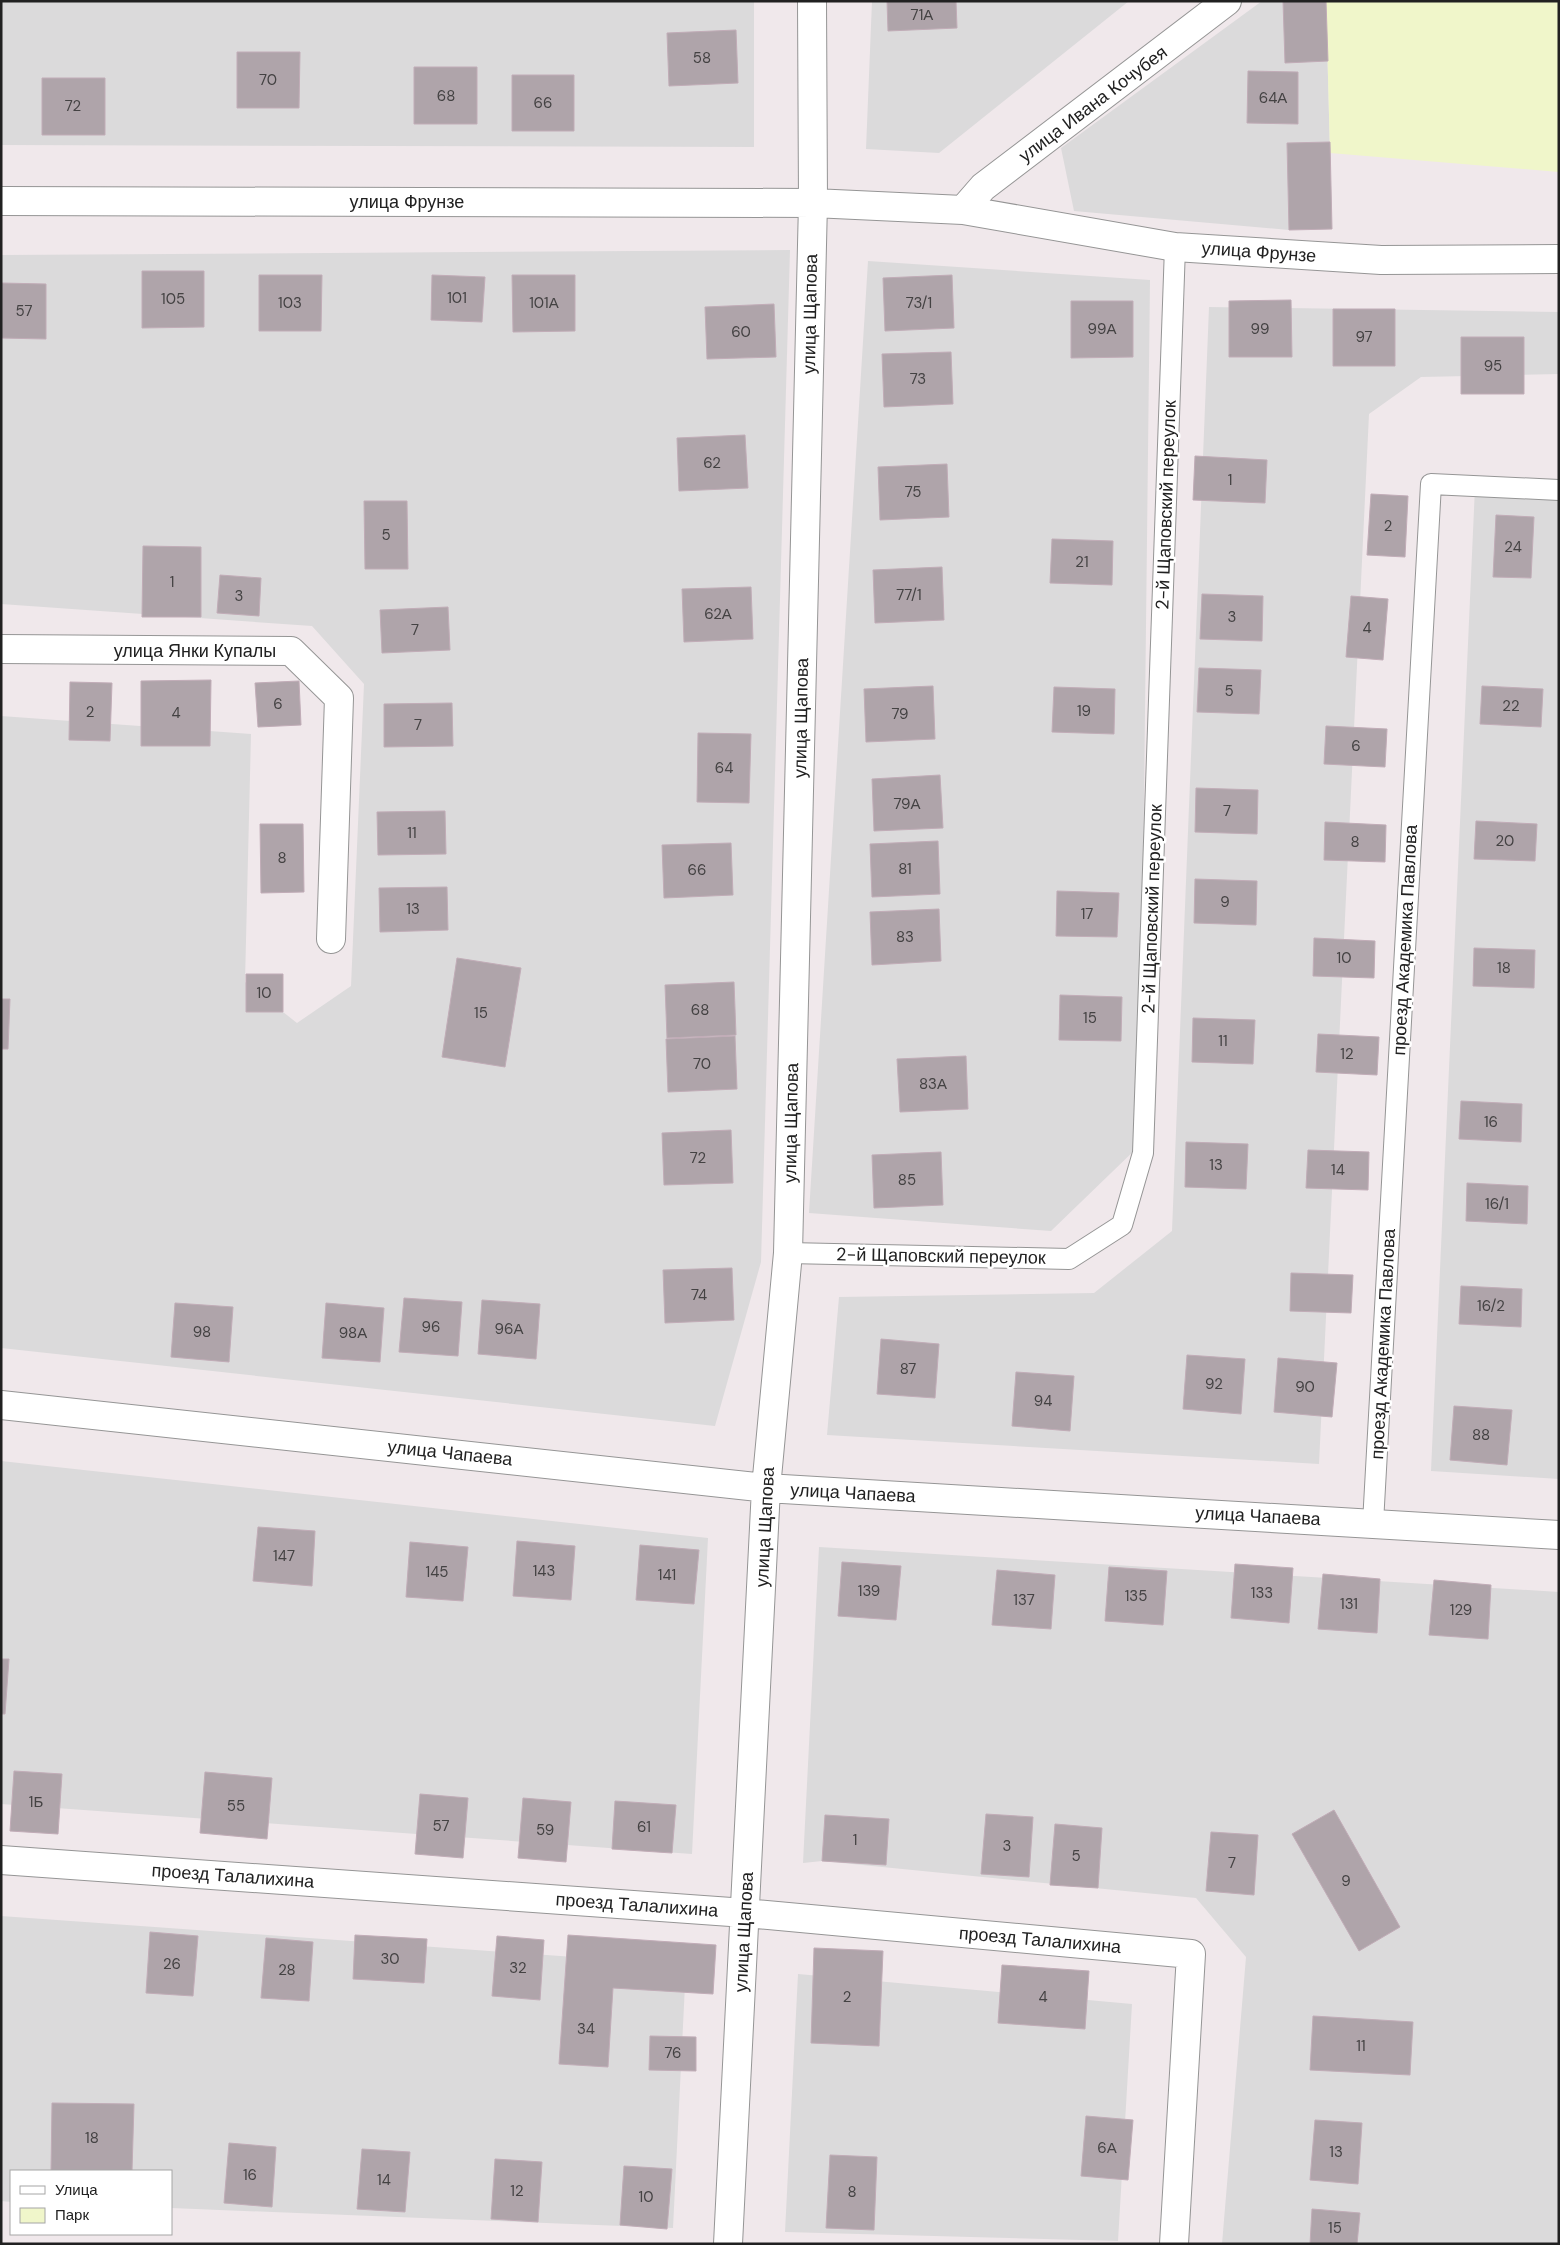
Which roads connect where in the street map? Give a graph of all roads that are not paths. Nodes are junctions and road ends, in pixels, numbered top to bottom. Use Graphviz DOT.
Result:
graph roads {
  1 [pos="812,1"];
  2 [pos="1227,1"];
  3 [pos="1,201"];
  4 [pos="813,203"];
  5 [pos="962,210"];
  6 [pos="1175,247"];
  7 [pos="1559,259"];
  8 [pos="1559,490"];
  9 [pos="1,649"];
  10 [pos="331,939"];
  11 [pos="788,1253"];
  12 [pos="1,1405"];
  13 [pos="766,1488"];
  14 [pos="1373,1523"];
  15 [pos="1559,1535"];
  16 [pos="1,1860"];
  17 [pos="745,1913"];
  18 [pos="728,2244"];
  19 [pos="1174,2244"];
  1 -- 4 [label="street, улица Щапова"];
  2 -- 5 [label="street, улица Ивана Кочубея"];
  3 -- 4 [label="street, улица Фрунзе"];
  4 -- 5 [label="street, улица Фрунзе"];
  4 -- 11 [label="street, улица Щапова"];
  5 -- 6 [label="street, улица Фрунзе"];
  6 -- 7 [label="street, улица Фрунзе"];
  6 -- 11 [label="lane, 2-й Щаповский переулок"];
  8 -- 14 [label="lane, проезд Академика Павлова"];
  9 -- 10 [label="street, улица Янки Купалы"];
  11 -- 13 [label="street, улица Щапова"];
  12 -- 13 [label="street, улица Чапаева"];
  13 -- 14 [label="street, улица Чапаева"];
  13 -- 17 [label="street, улица Щапова"];
  14 -- 15 [label="street, улица Чапаева"];
  16 -- 17 [label="street, проезд Талалихина"];
  17 -- 18 [label="street, улица Щапова"];
  17 -- 19 [label="street, проезд Талалихина"];
}
